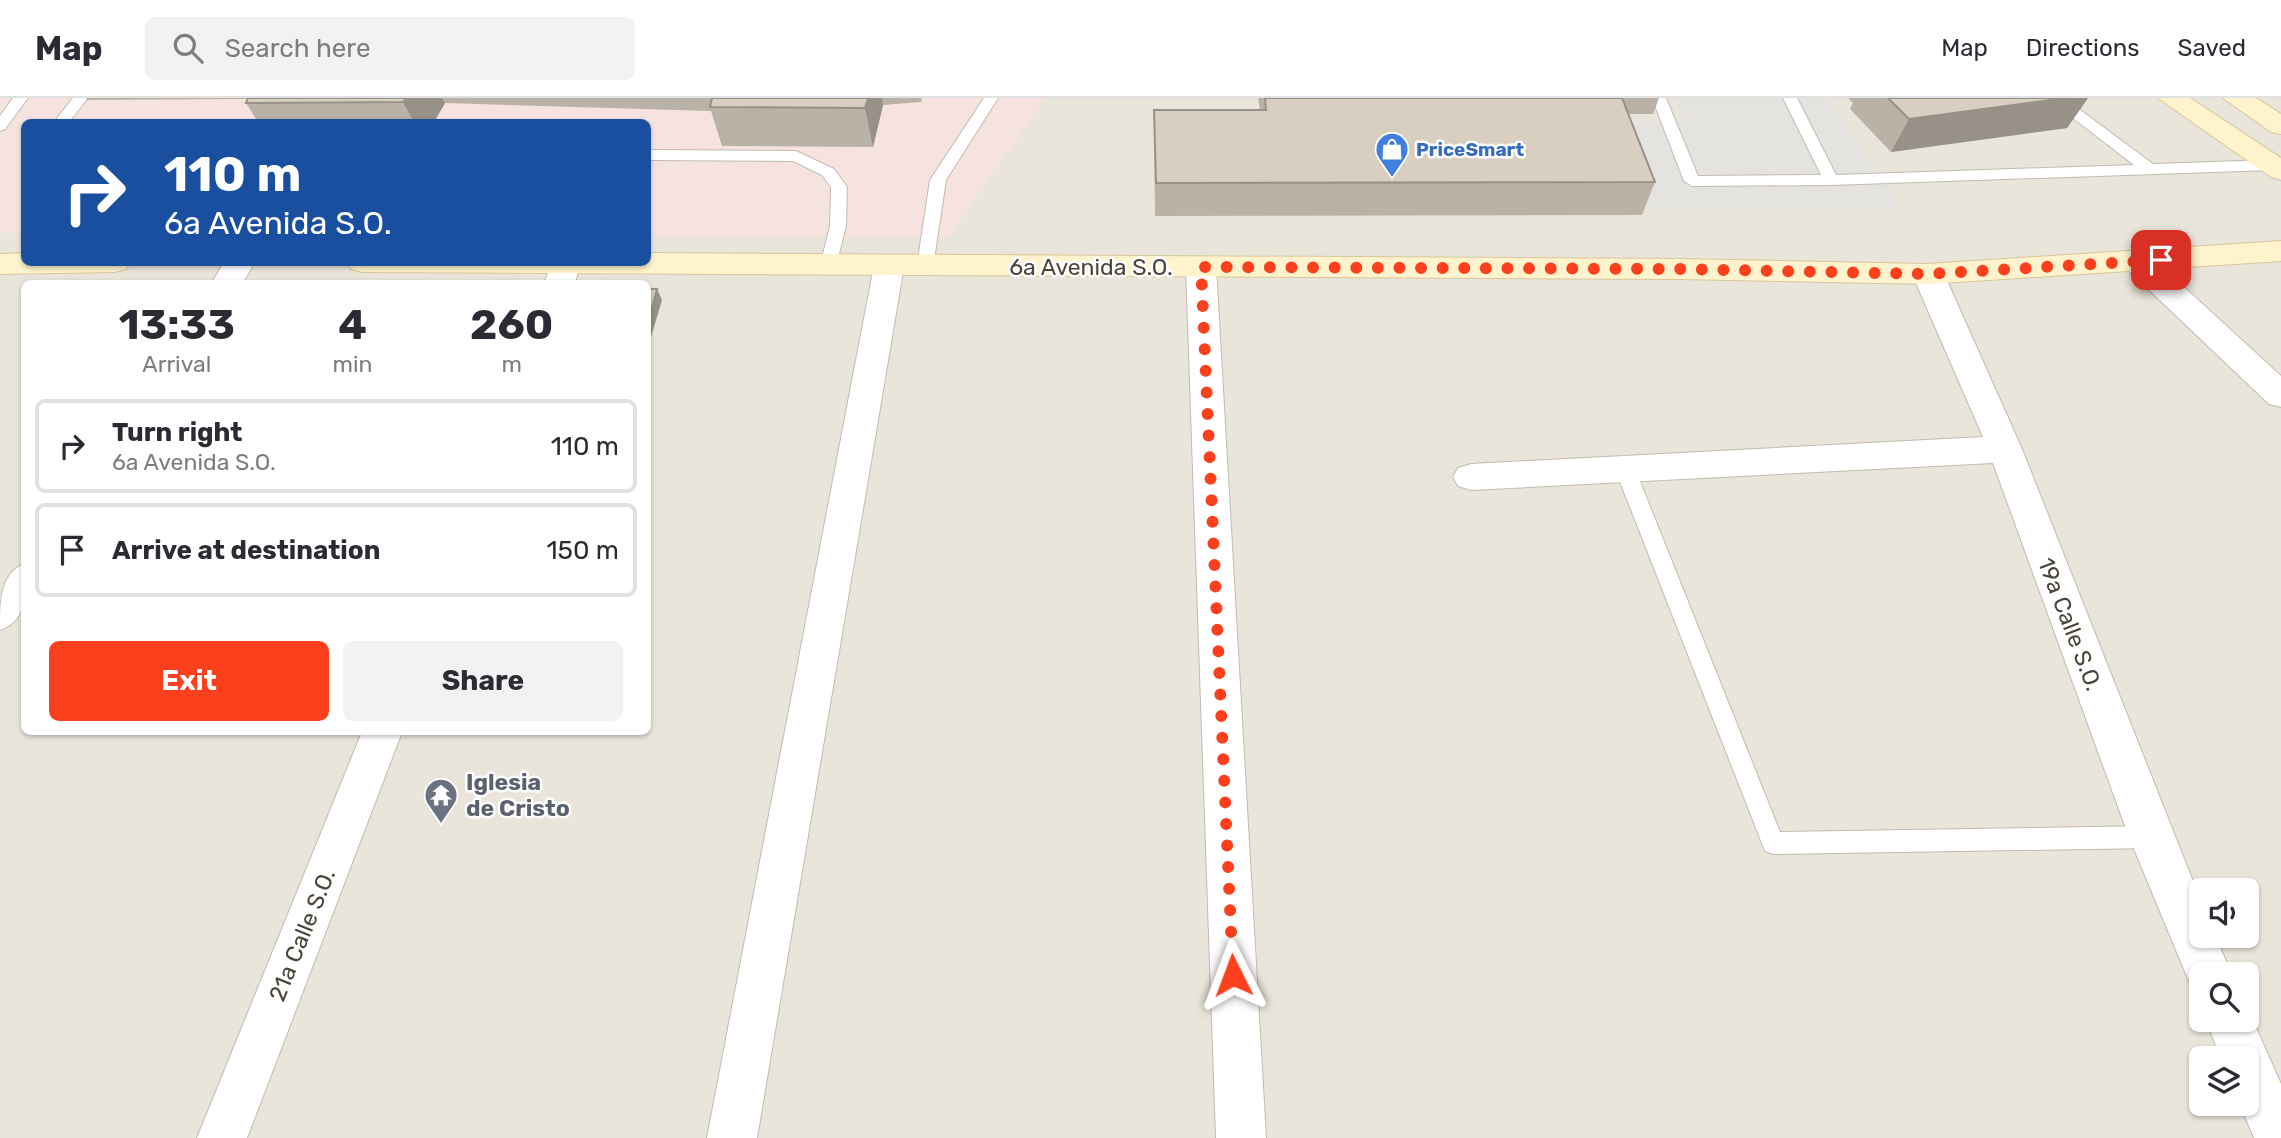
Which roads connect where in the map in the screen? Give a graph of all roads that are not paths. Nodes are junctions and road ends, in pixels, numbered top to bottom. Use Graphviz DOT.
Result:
graph roads {
  1 [pos="21,98"];
  2 [pos="81,98"];
  3 [pos="990,98"];
  4 [pos="1659,98"];
  5 [pos="1790,98"];
  6 [pos="2054,98"];
  7 [pos="2237,98"];
  8 [pos="2188,99"];
  9 [pos="64,119"];
  10 [pos="0,126"];
  11 [pos="2281,126"];
  12 [pos="651,155"];
  13 [pos="2277,163"];
  14 [pos="2151,170"];
  15 [pos="1831,180"];
  16 [pos="2281,251"];
  17 [pos="2137,261"];
  18 [pos="0,264"];
  19 [pos="21,264"];
  20 [pos="429,266"];
  21 [pos="828,266"];
  22 [pos="907,266"];
  23 [pos="1201,267"];
  24 [pos="562,274"];
  25 [pos="1928,274"];
  26 [pos="2281,395"];
  27 [pos="2005,449"];
  28 [pos="1625,469"];
  29 [pos="1471,477"];
  30 [pos="21,583"];
  31 [pos="0,614"];
  32 [pos="381,735"];
  33 [pos="2151,837"];
  34 [pos="2204,962"];
  35 [pos="2259,1091"];
  36 [pos="222,1138"];
  37 [pos="732,1138"];
  38 [pos="1241,1138"];
  39 [pos="2279,1138"];
  1 -- 10 [label="lane"];
  2 -- 9 [label="lane"];
  3 -- 22 [label="lane"];
  4 -- 15 [label="lane"];
  5 -- 15 [label="lane"];
  6 -- 14 [label="lane"];
  7 -- 11 [label="street"];
  8 -- 13 [label="street"];
  12 -- 21 [label="lane"];
  13 -- 14 [label="lane"];
  14 -- 15 [label="lane"];
  16 -- 17 [label="street, 6a Avenida S.O."];
  17 -- 25 [label="street, 6a Avenida S.O."];
  17 -- 26 [label="street"];
  18 -- 19 [label="street"];
  20 -- 24 [label="street, 6a Avenida S.O."];
  21 -- 22 [label="street, 6a Avenida S.O."];
  21 -- 24 [label="street, 6a Avenida S.O."];
  22 -- 23 [label="street, 6a Avenida S.O."];
  22 -- 37 [label="street"];
  23 -- 25 [label="street, 6a Avenida S.O."];
  23 -- 38 [label="street"];
  25 -- 27 [label="street, 19a Calle S.O."];
  27 -- 28 [label="street"];
  27 -- 33 [label="street, 19a Calle S.O."];
  28 -- 29 [label="street"];
  28 -- 33 [label="lane"];
  30 -- 31 [label="street"];
  32 -- 36 [label="street, 21a Calle S.O."];
  33 -- 34 [label="street, 19a Calle S.O."];
  35 -- 39 [label="street"];
}
